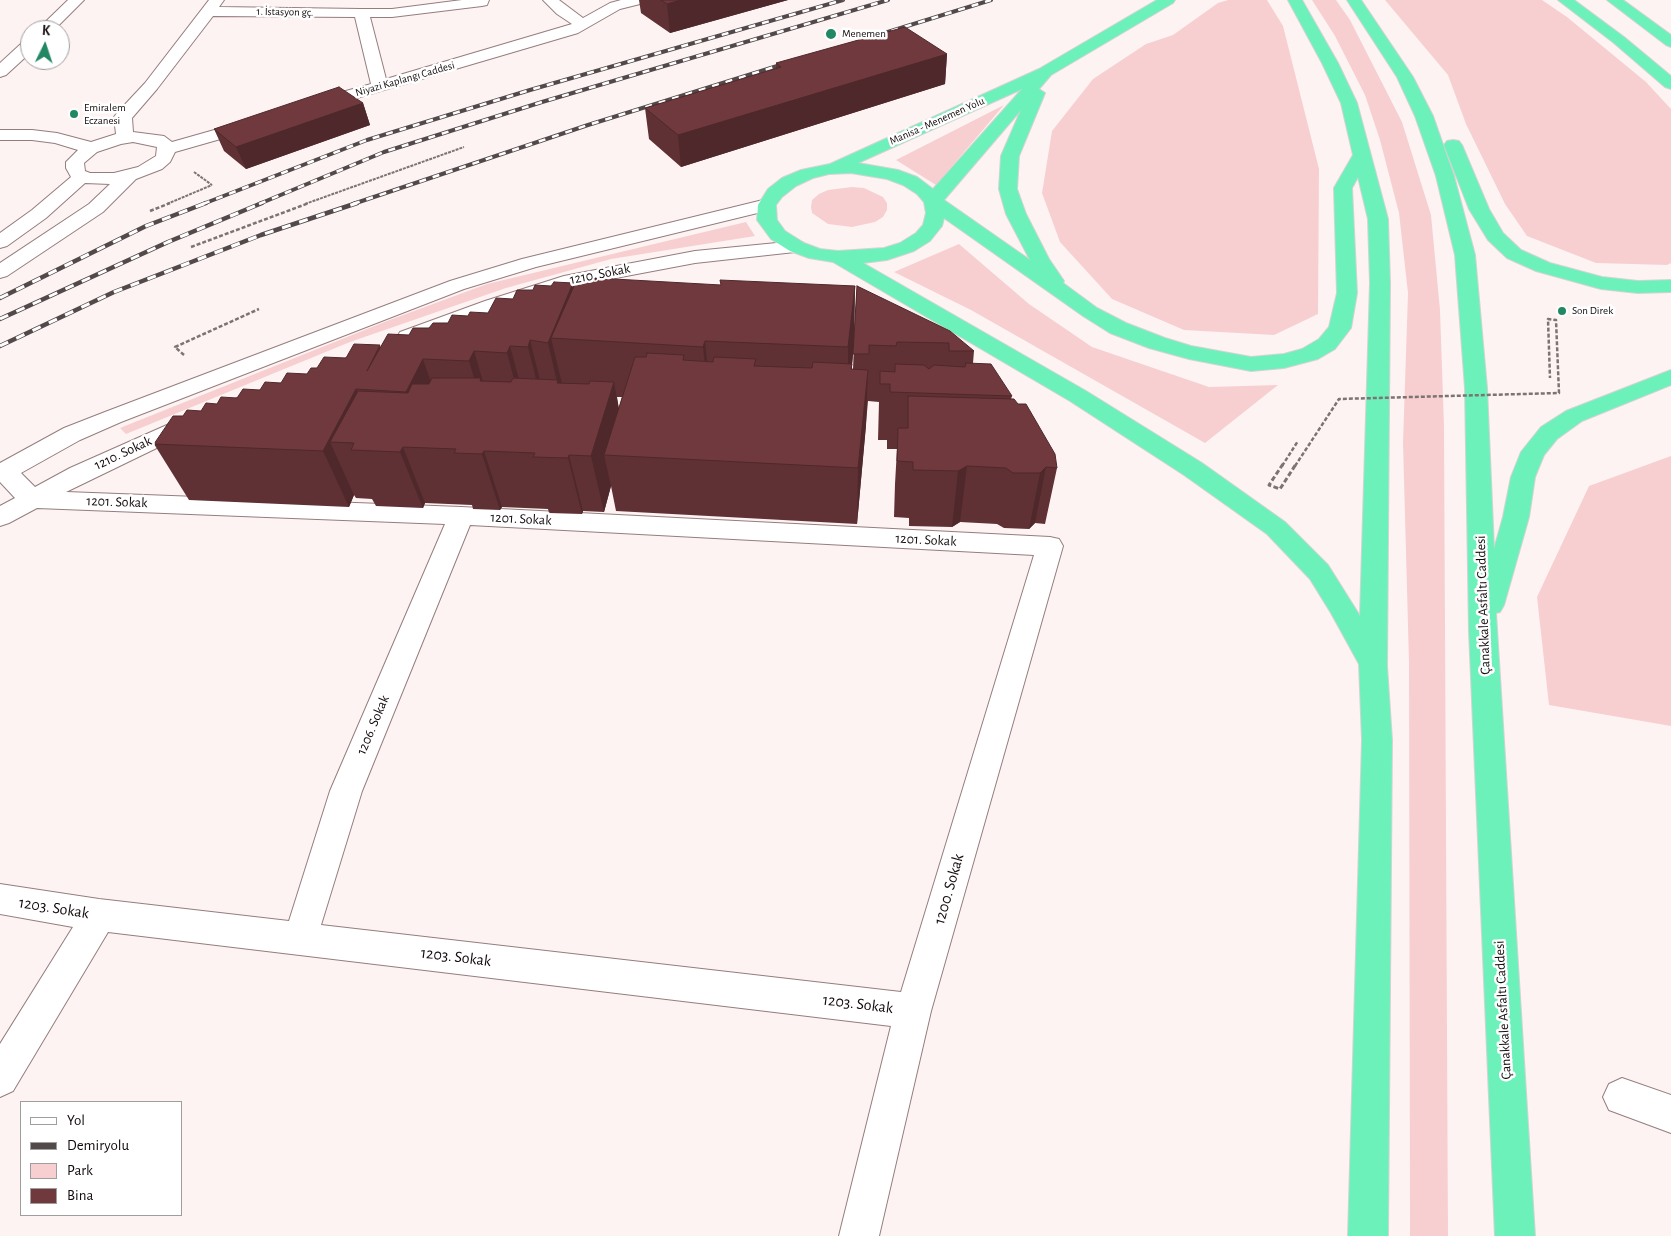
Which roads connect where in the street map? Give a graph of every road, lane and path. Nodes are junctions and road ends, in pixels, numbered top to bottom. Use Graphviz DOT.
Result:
graph roads {
  1 [pos="77,0"];
  2 [pos="482,0"];
  3 [pos="550,0"];
  4 [pos="639,0"];
  5 [pos="1168,0"];
  6 [pos="1295,0"];
  7 [pos="1354,0"];
  8 [pos="1565,0"];
  9 [pos="1614,0"];
  10 [pos="212,6"];
  11 [pos="362,13"];
  12 [pos="56,20"];
  13 [pos="583,24"];
  14 [pos="1372,24"];
  15 [pos="1671,42"];
  16 [pos="20,53"];
  17 [pos="0,72"];
  18 [pos="1045,72"];
  19 [pos="1671,84"];
  20 [pos="380,86"];
  21 [pos="299,110"];
  22 [pos="270,118"];
  23 [pos="0,134"];
  24 [pos="125,138"];
  25 [pos="464,147"];
  26 [pos="91,148"];
  27 [pos="166,149"];
  28 [pos="1363,154"];
  29 [pos="829,170"];
  30 [pos="83,176"];
  31 [pos="130,176"];
  32 [pos="102,180"];
  33 [pos="212,186"];
  34 [pos="933,201"];
  35 [pos="767,205"];
  36 [pos="150,211"];
  37 [pos="0,242"];
  38 [pos="797,247"];
  39 [pos="191,248"];
  40 [pos="0,255"];
  41 [pos="838,257"];
  42 [pos="0,272"];
  43 [pos="1671,286"];
  44 [pos="1060,290"];
  45 [pos="259,309"];
  46 [pos="390,344"];
  47 [pos="175,348"];
  48 [pos="1550,378"];
  49 [pos="1671,378"];
  50 [pos="216,412"];
  51 [pos="1298,441"];
  52 [pos="3,472"];
  53 [pos="31,499"];
  54 [pos="461,516"];
  55 [pos="0,517"];
  56 [pos="1050,546"];
  57 [pos="1483,630"];
  58 [pos="1373,666"];
  59 [pos="0,899"];
  60 [pos="99,915"];
  61 [pos="300,939"];
  62 [pos="913,1011"];
  63 [pos="0,1078"];
  64 [pos="1622,1097"];
  65 [pos="1671,1114"];
  66 [pos="859,1236"];
  67 [pos="1368,1236"];
  68 [pos="1515,1236"];
  1 -- 12 [label="street"];
  2 -- 11 [label="street, 1. İstasyon gç."];
  3 -- 13 [label="street"];
  4 -- 13 [label="street, Niyazi Kaplangı Caddesi"];
  5 -- 18 [label="highway, Manisa - Menemen Yolu"];
  6 -- 28 [label="highway"];
  7 -- 14 [label="highway, Çanakkale Asfaltı Caddesi"];
  8 -- 19 [label="highway"];
  9 -- 15 [label="highway"];
  10 -- 11 [label="street, 1. İstasyon gç."];
  10 -- 24 [label="street"];
  11 -- 20 [label="street"];
  13 -- 20 [label="street, Niyazi Kaplangı Caddesi"];
  14 -- 43 [label="highway"];
  14 -- 57 [label="highway, Çanakkale Asfaltı Caddesi"];
  16 -- 17 [label="street"];
  18 -- 29 [label="highway, Manisa - Menemen Yolu"];
  18 -- 34 [label="highway, Manisa - Menemen Yolu"];
  18 -- 44 [label="highway"];
  20 -- 21 [label="street, Niyazi Kaplangı Caddesi"];
  22 -- 27 [label="street"];
  23 -- 26 [label="street"];
  24 -- 26 [label="street"];
  24 -- 27 [label="street"];
  25 -- 39 [label="path"];
  26 -- 30 [label="street"];
  27 -- 31 [label="street"];
  28 -- 44 [label="highway"];
  28 -- 58 [label="highway"];
  29 -- 34 [label="highway, Manisa - Menemen Yolu"];
  29 -- 35 [label="highway, Manisa - Menemen Yolu"];
  30 -- 32 [label="street"];
  30 -- 37 [label="street"];
  31 -- 32 [label="street"];
  31 -- 42 [label="street"];
  32 -- 40 [label="street"];
  33 -- 36 [label="path"];
  34 -- 41 [label="highway"];
  34 -- 44 [label="highway"];
  35 -- 38 [label="highway"];
  35 -- 52 [label="street, 1210. Sokak"];
  38 -- 41 [label="highway"];
  38 -- 46 [label="street, 1210. Sokak"];
  41 -- 58 [label="highway"];
  45 -- 47 [label="path"];
  48 -- 51 [label="path, bridge"];
  49 -- 57 [label="highway"];
  50 -- 53 [label="street, 1210. Sokak"];
  52 -- 53 [label="street"];
  53 -- 54 [label="street, 1201. Sokak"];
  53 -- 55 [label="street, 1210. Sokak"];
  54 -- 56 [label="street, 1201. Sokak"];
  54 -- 61 [label="street, 1206. Sokak"];
  56 -- 62 [label="street, 1200. Sokak"];
  57 -- 68 [label="highway, Çanakkale Asfaltı Caddesi"];
  58 -- 67 [label="highway"];
  59 -- 60 [label="street, 1203. Sokak"];
  60 -- 61 [label="street, 1203. Sokak"];
  60 -- 63 [label="street"];
  61 -- 62 [label="street, 1203. Sokak"];
  62 -- 66 [label="street, 1200. Sokak"];
  64 -- 65 [label="street"];
}
